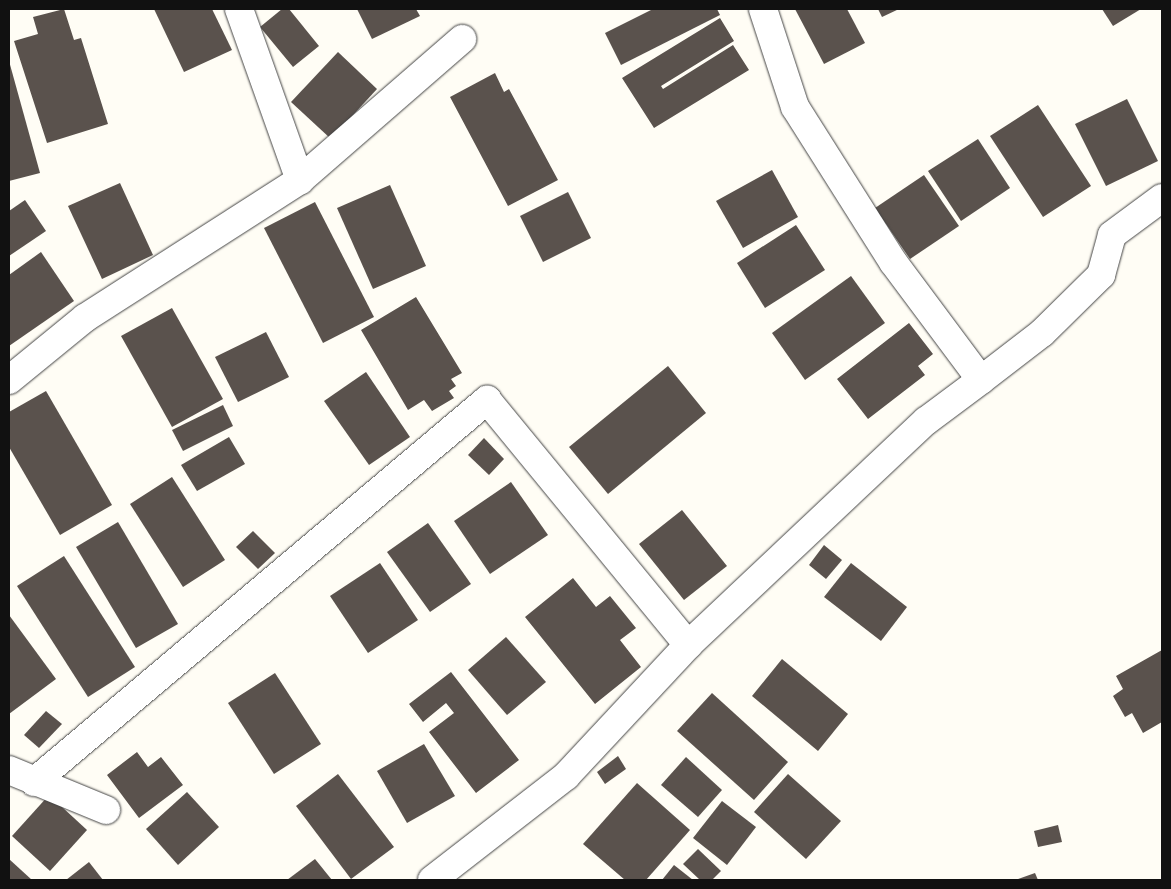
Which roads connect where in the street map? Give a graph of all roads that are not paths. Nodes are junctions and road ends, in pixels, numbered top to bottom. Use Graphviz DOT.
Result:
graph roads {
  1 [pos="239,9"];
  2 [pos="763,9"];
  3 [pos="462,39"];
  4 [pos="300,180"];
  5 [pos="1162,198"];
  6 [pos="9,380"];
  7 [pos="981,380"];
  8 [pos="688,645"];
  9 [pos="9,770"];
  10 [pos="34,782"];
  11 [pos="106,810"];
  12 [pos="432,880"];
  1 -- 4 [label="street"];
  2 -- 7 [label="street"];
  3 -- 4 [label="street"];
  4 -- 6 [label="street"];
  5 -- 7 [label="street"];
  7 -- 8 [label="street"];
  8 -- 10 [label="street"];
  8 -- 12 [label="street"];
  9 -- 10 [label="street"];
  10 -- 11 [label="street"];
}
